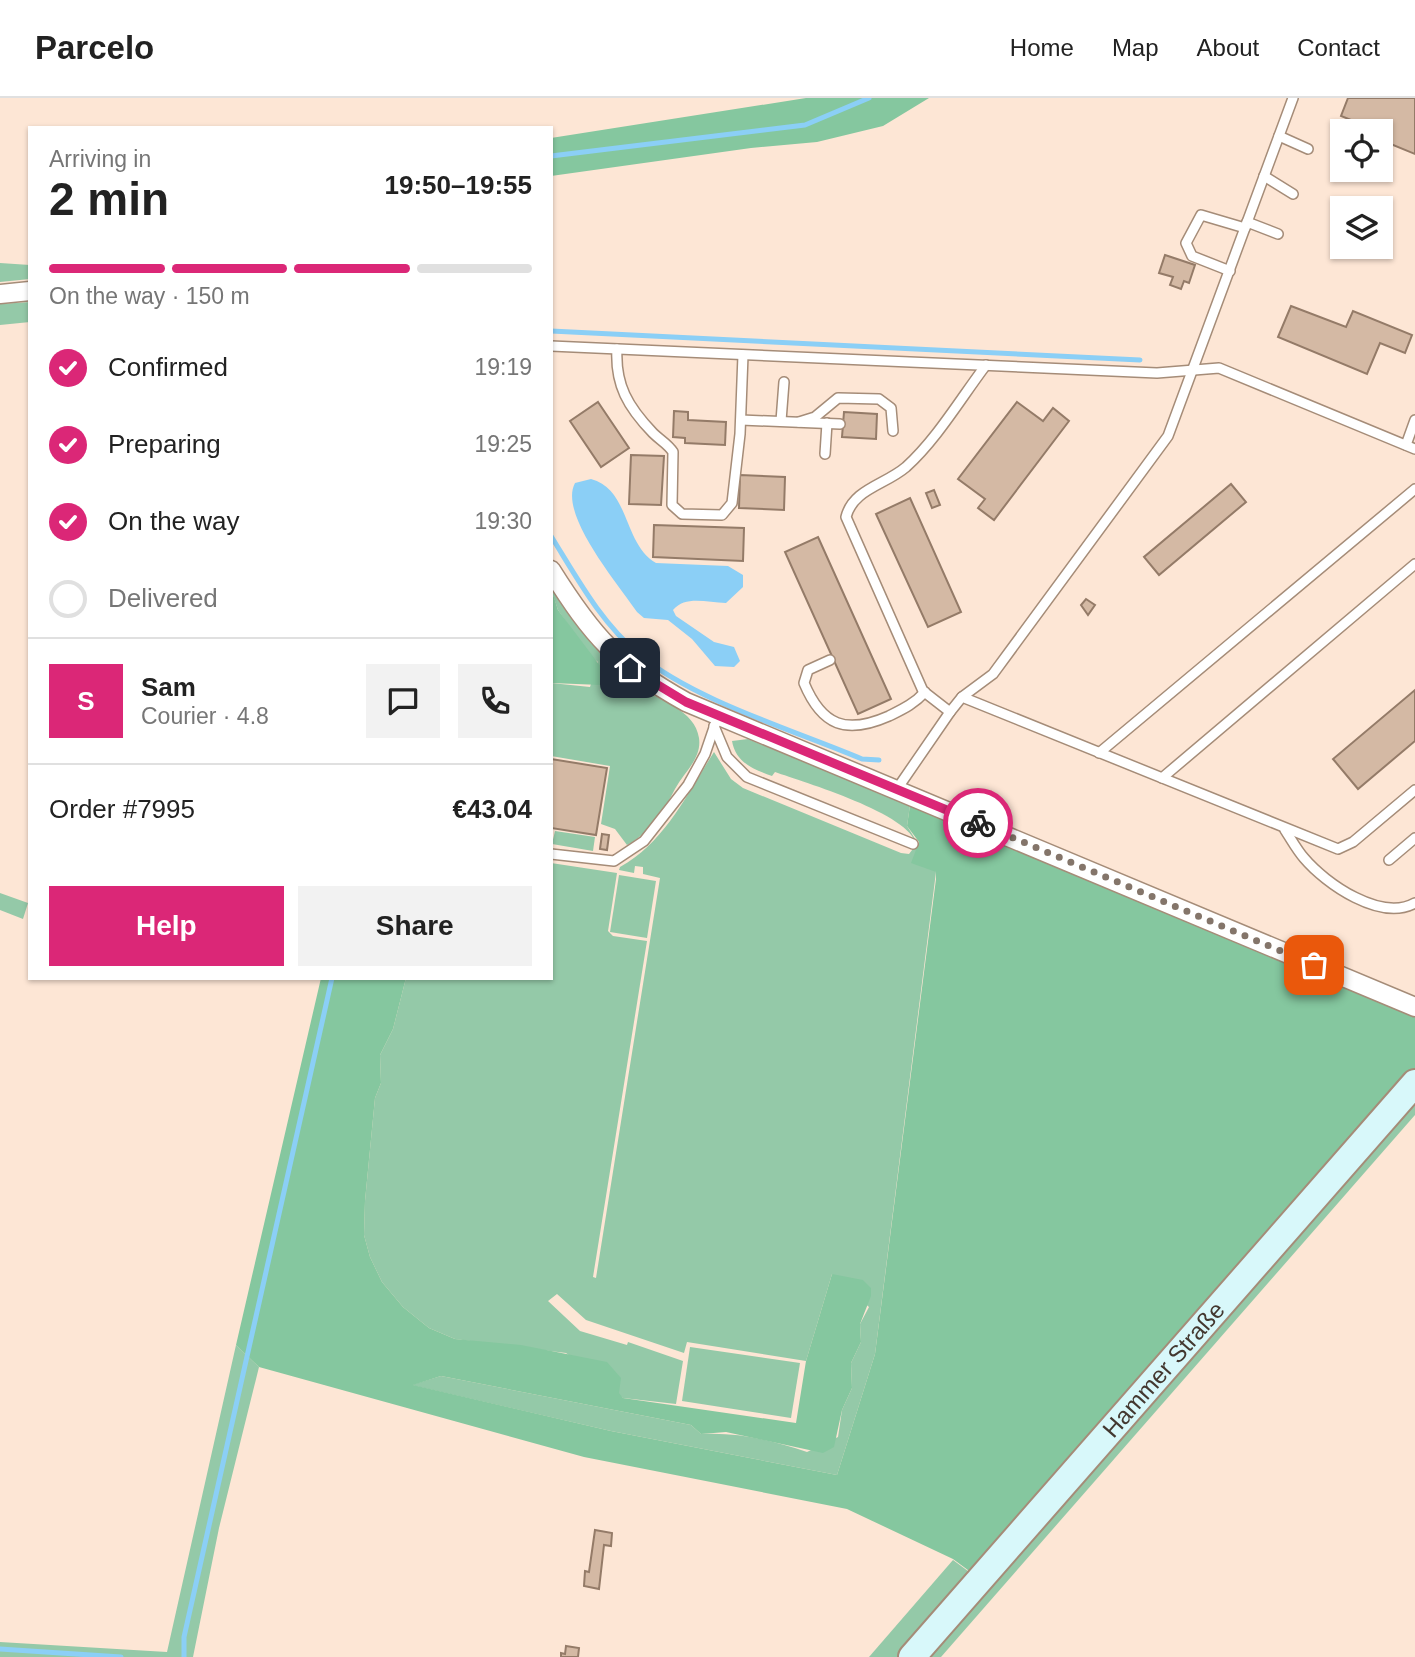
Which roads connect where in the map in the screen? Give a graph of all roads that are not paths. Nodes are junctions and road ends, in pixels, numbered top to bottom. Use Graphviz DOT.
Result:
graph roads {
  1 [pos="1293,98"];
  2 [pos="1279,136"];
  3 [pos="1308,149"];
  4 [pos="1264,176"];
  5 [pos="1293,194"];
  6 [pos="1246,225"];
  7 [pos="1278,234"];
  8 [pos="1230,271"];
  9 [pos="28,291"];
  10 [pos="0,294"];
  11 [pos="553,346"];
  12 [pos="617,349"];
  13 [pos="743,355"];
  14 [pos="986,365"];
  15 [pos="1194,368"];
  16 [pos="784,382"];
  17 [pos="741,420"];
  18 [pos="1415,420"];
  19 [pos="781,421"];
  20 [pos="799,422"];
  21 [pos="827,423"];
  22 [pos="840,424"];
  23 [pos="893,431"];
  24 [pos="1410,447"];
  25 [pos="825,454"];
  26 [pos="1415,489"];
  27 [pos="1415,564"];
  28 [pos="553,573"];
  29 [pos="830,660"];
  30 [pos="925,692"];
  31 [pos="962,697"];
  32 [pos="950,712"];
  33 [pos="716,721"];
  34 [pos="1099,753"];
  35 [pos="1162,779"];
  36 [pos="897,789"];
  37 [pos="1415,790"];
  38 [pos="1284,828"];
  39 [pos="1415,838"];
  40 [pos="913,844"];
  41 [pos="553,854"];
  42 [pos="1389,860"];
  43 [pos="1415,903"];
  44 [pos="1415,1007"];
  45 [pos="1415,1083"];
  46 [pos="912,1657"];
  1 -- 2 [label="lane"];
  2 -- 3 [label="lane"];
  2 -- 4 [label="lane"];
  4 -- 5 [label="lane"];
  4 -- 6 [label="lane"];
  6 -- 7 [label="lane"];
  6 -- 8 [label="lane"];
  6 -- 8 [label="lane"];
  8 -- 15 [label="lane"];
  9 -- 10 [label="street"];
  11 -- 12 [label="lane"];
  12 -- 13 [label="lane"];
  12 -- 17 [label="lane"];
  13 -- 14 [label="lane"];
  13 -- 17 [label="lane"];
  14 -- 15 [label="lane"];
  14 -- 30 [label="lane"];
  15 -- 24 [label="lane"];
  15 -- 31 [label="lane"];
  16 -- 19 [label="lane"];
  17 -- 19 [label="lane"];
  18 -- 24 [label="lane"];
  19 -- 20 [label="lane"];
  20 -- 21 [label="lane"];
  20 -- 23 [label="lane"];
  21 -- 22 [label="lane"];
  21 -- 25 [label="lane"];
  26 -- 34 [label="lane"];
  27 -- 35 [label="lane"];
  28 -- 33 [label="street"];
  29 -- 30 [label="lane"];
  30 -- 32 [label="lane"];
  31 -- 32 [label="lane"];
  31 -- 34 [label="lane"];
  32 -- 36 [label="lane"];
  33 -- 36 [label="street"];
  33 -- 40 [label="lane"];
  33 -- 41 [label="lane"];
  34 -- 35 [label="lane"];
  35 -- 38 [label="lane"];
  36 -- 44 [label="street"];
  37 -- 38 [label="lane"];
  38 -- 43 [label="lane"];
  39 -- 42 [label="lane"];
  45 -- 46 [label="main road, Hammer Straße"];
}
